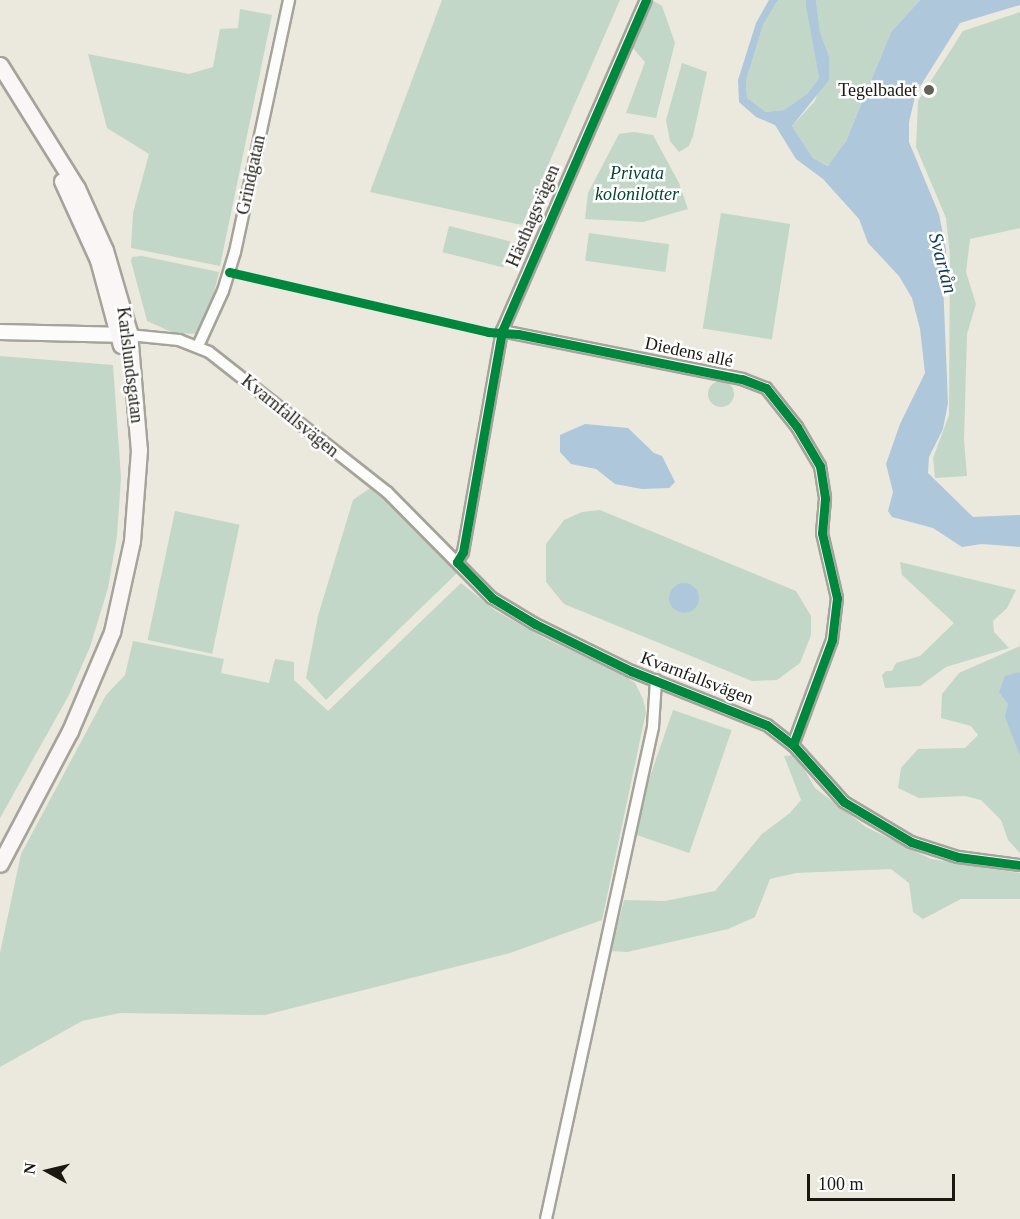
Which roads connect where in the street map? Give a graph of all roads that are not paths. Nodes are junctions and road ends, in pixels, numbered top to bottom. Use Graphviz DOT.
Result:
graph roads {
  1 [pos="289,0"];
  2 [pos="646,0"];
  3 [pos="0,65"];
  4 [pos="502,331"];
  5 [pos="0,332"];
  6 [pos="124,336"];
  7 [pos="198,346"];
  8 [pos="457,562"];
  9 [pos="656,680"];
  10 [pos="793,745"];
  11 [pos="0,864"];
  12 [pos="1020,865"];
  13 [pos="546,1219"];
  1 -- 7 [label="street, Grindgatan"];
  2 -- 4 [label="street, Hästhagsvägen"];
  3 -- 6 [label="main road, Karlslundsgatan"];
  4 -- 8 [label="street, Hästhagsvägen"];
  4 -- 10 [label="street, Diedens allé"];
  5 -- 6 [label="street"];
  6 -- 7 [label="street, Kvarnfallsvägen"];
  6 -- 11 [label="main road, Karlslundsgatan"];
  7 -- 8 [label="street, Kvarnfallsvägen"];
  8 -- 9 [label="street, Kvarnfallsvägen"];
  9 -- 10 [label="street, Kvarnfallsvägen"];
  9 -- 13 [label="street"];
  10 -- 12 [label="street, Kvarnfallsvägen"];
}
